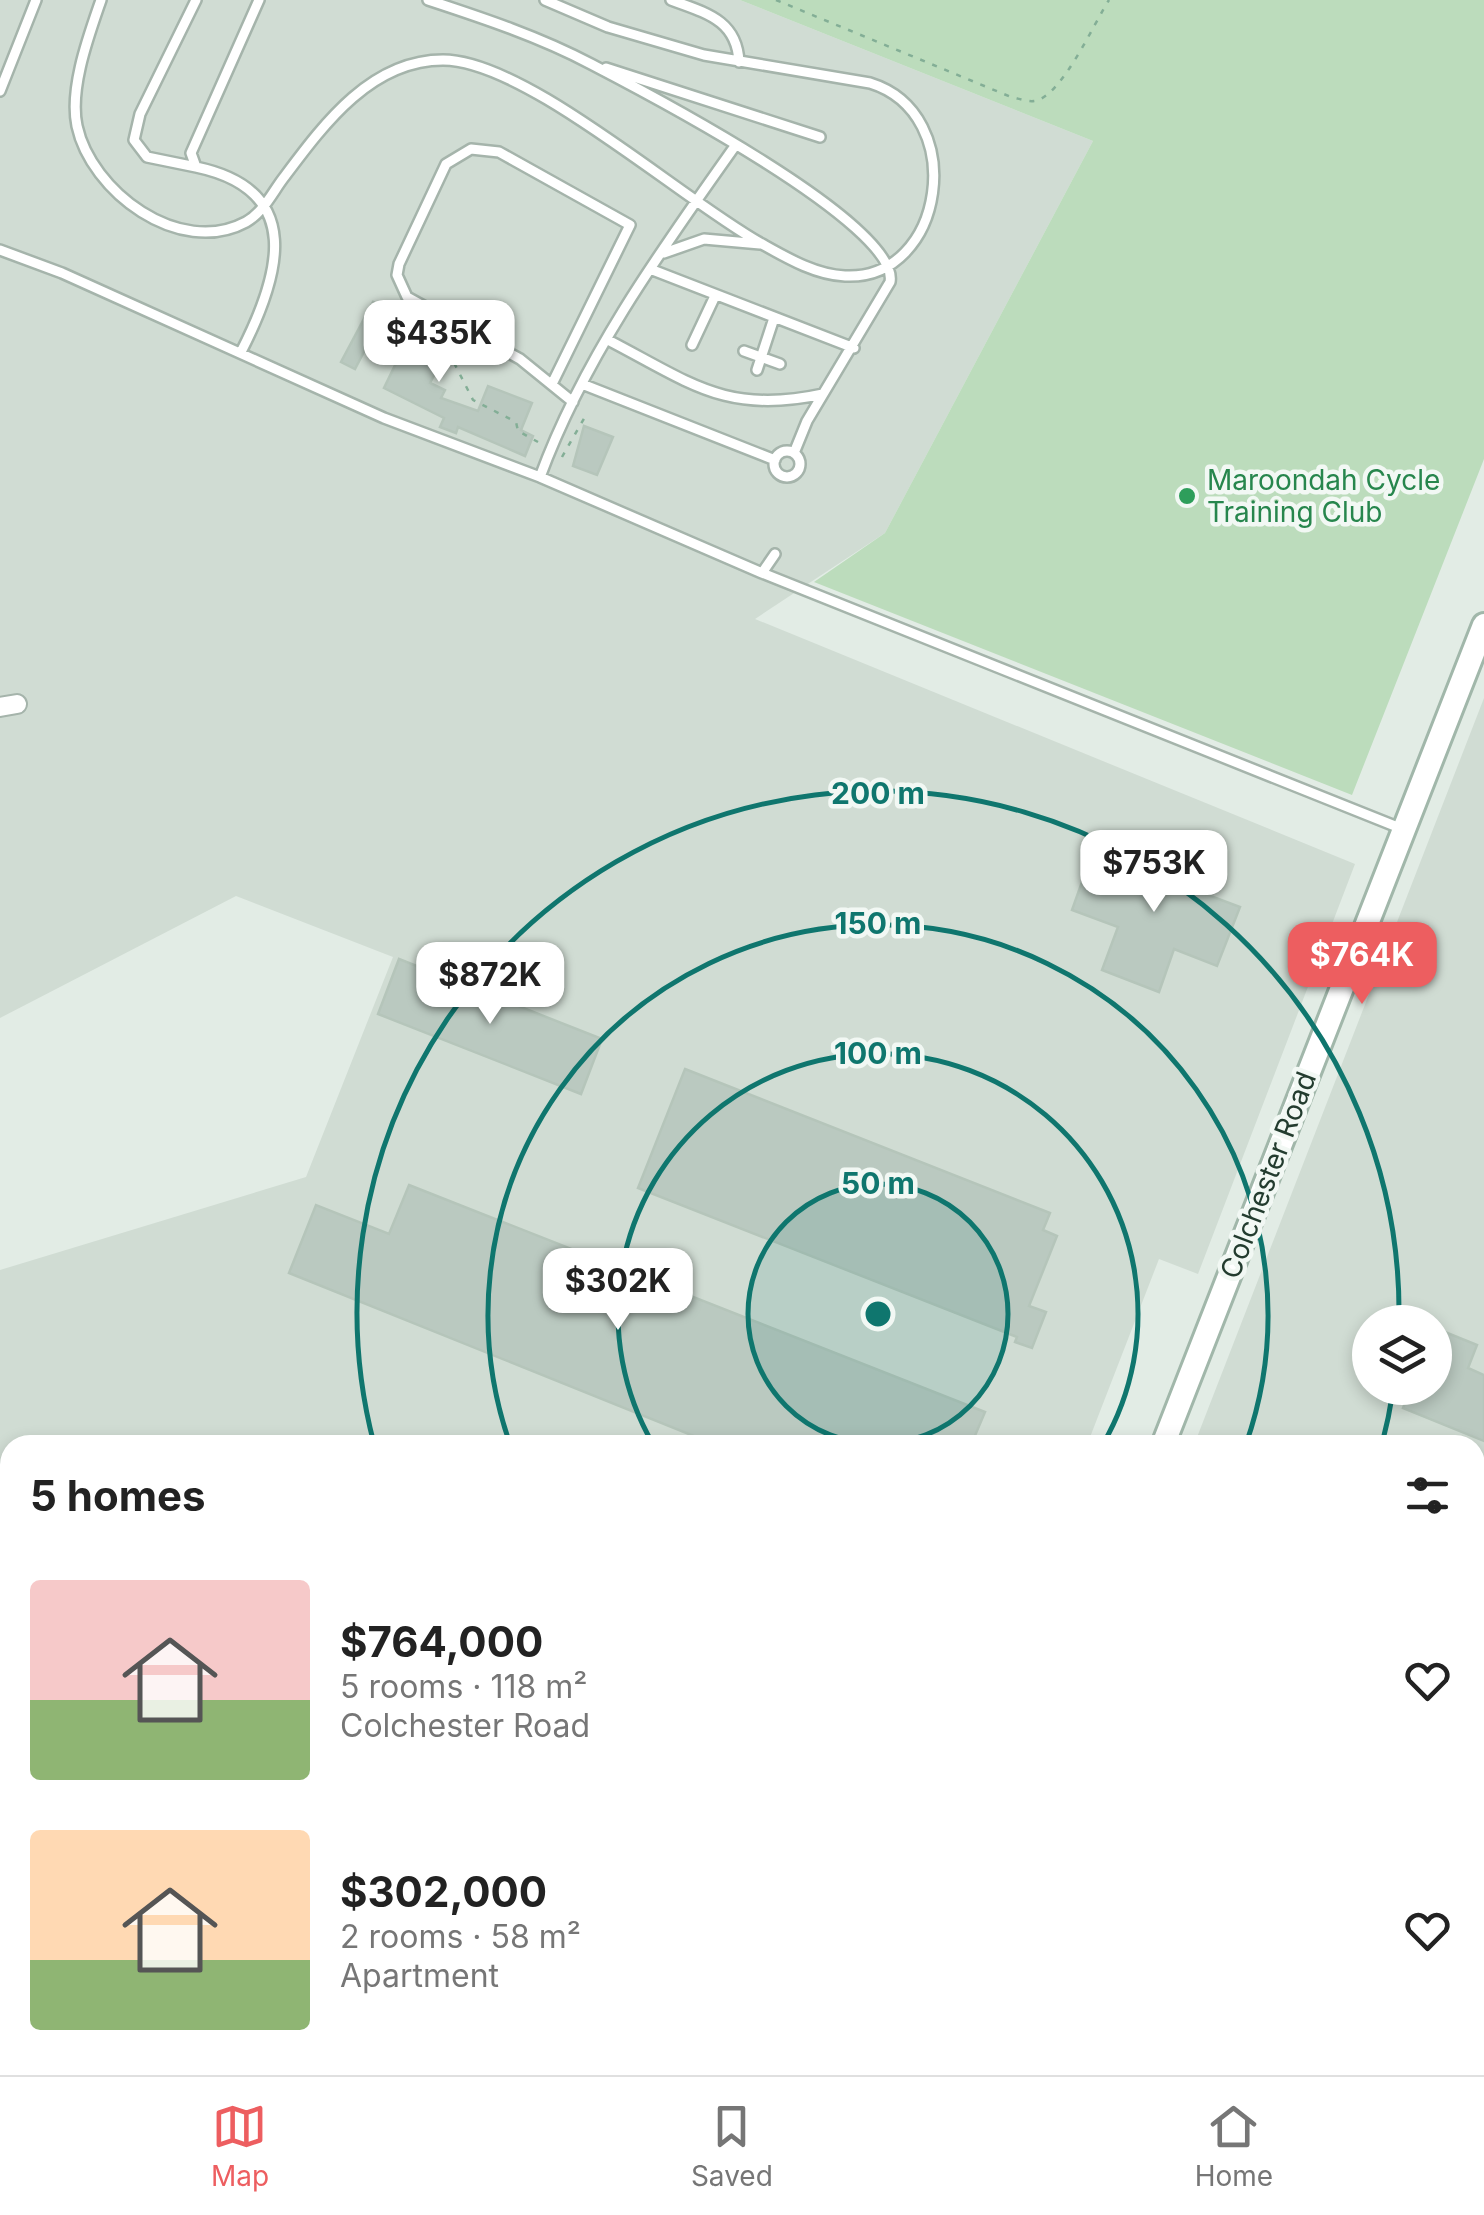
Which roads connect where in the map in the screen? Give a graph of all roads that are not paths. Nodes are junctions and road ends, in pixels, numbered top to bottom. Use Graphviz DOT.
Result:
graph roads {
  1 [pos="36,0"];
  2 [pos="101,0"];
  3 [pos="196,0"];
  4 [pos="258,0"];
  5 [pos="428,0"];
  6 [pos="544,0"];
  7 [pos="671,0"];
  8 [pos="589,62"];
  9 [pos="739,62"];
  10 [pos="0,91"];
  11 [pos="820,138"];
  12 [pos="736,146"];
  13 [pos="196,167"];
  14 [pos="695,203"];
  15 [pos="266,204"];
  16 [pos="763,244"];
  17 [pos="0,250"];
  18 [pos="660,256"];
  19 [pos="888,263"];
  20 [pos="650,269"];
  21 [pos="715,296"];
  22 [pos="774,318"];
  23 [pos="608,340"];
  24 [pos="692,345"];
  25 [pos="854,348"];
  26 [pos="744,351"];
  27 [pos="242,352"];
  28 [pos="761,356"];
  29 [pos="780,364"];
  30 [pos="757,370"];
  31 [pos="552,384"];
  32 [pos="582,384"];
  33 [pos="823,394"];
  34 [pos="573,402"];
  35 [pos="794,453"];
  36 [pos="775,460"];
  37 [pos="540,477"];
  38 [pos="774,554"];
  39 [pos="762,573"];
  40 [pos="1484,626"];
  41 [pos="1403,830"];
  42 [pos="1166,1435"];
  1 -- 10 [label="lane"];
  2 -- 15 [label="lane"];
  3 -- 13 [label="lane"];
  4 -- 13 [label="lane"];
  5 -- 8 [label="lane"];
  6 -- 9 [label="lane"];
  7 -- 9 [label="lane"];
  8 -- 11 [label="lane"];
  8 -- 12 [label="lane"];
  9 -- 19 [label="lane"];
  12 -- 14 [label="lane"];
  12 -- 19 [label="lane"];
  13 -- 15 [label="lane"];
  14 -- 15 [label="lane"];
  14 -- 16 [label="lane"];
  14 -- 18 [label="lane"];
  15 -- 27 [label="lane"];
  16 -- 18 [label="lane"];
  16 -- 19 [label="lane"];
  17 -- 27 [label="lane"];
  18 -- 20 [label="lane"];
  19 -- 25 [label="lane"];
  20 -- 21 [label="lane"];
  20 -- 23 [label="lane"];
  21 -- 22 [label="lane"];
  21 -- 24 [label="lane"];
  22 -- 25 [label="lane"];
  22 -- 28 [label="lane"];
  23 -- 32 [label="lane"];
  23 -- 33 [label="lane"];
  25 -- 33 [label="lane"];
  26 -- 28 [label="lane"];
  27 -- 37 [label="lane"];
  28 -- 29 [label="lane"];
  28 -- 30 [label="lane"];
  31 -- 31 [label="lane"];
  31 -- 34 [label="lane"];
  32 -- 34 [label="lane"];
  32 -- 36 [label="lane"];
  33 -- 35 [label="lane"];
  34 -- 37 [label="lane"];
  35 -- 36 [label="lane"];
  35 -- 36 [label="lane"];
  37 -- 39 [label="lane"];
  38 -- 39 [label="lane"];
  39 -- 41 [label="lane"];
  40 -- 41 [label="main road, Colchester Road"];
  41 -- 42 [label="main road, Colchester Road"];
}
